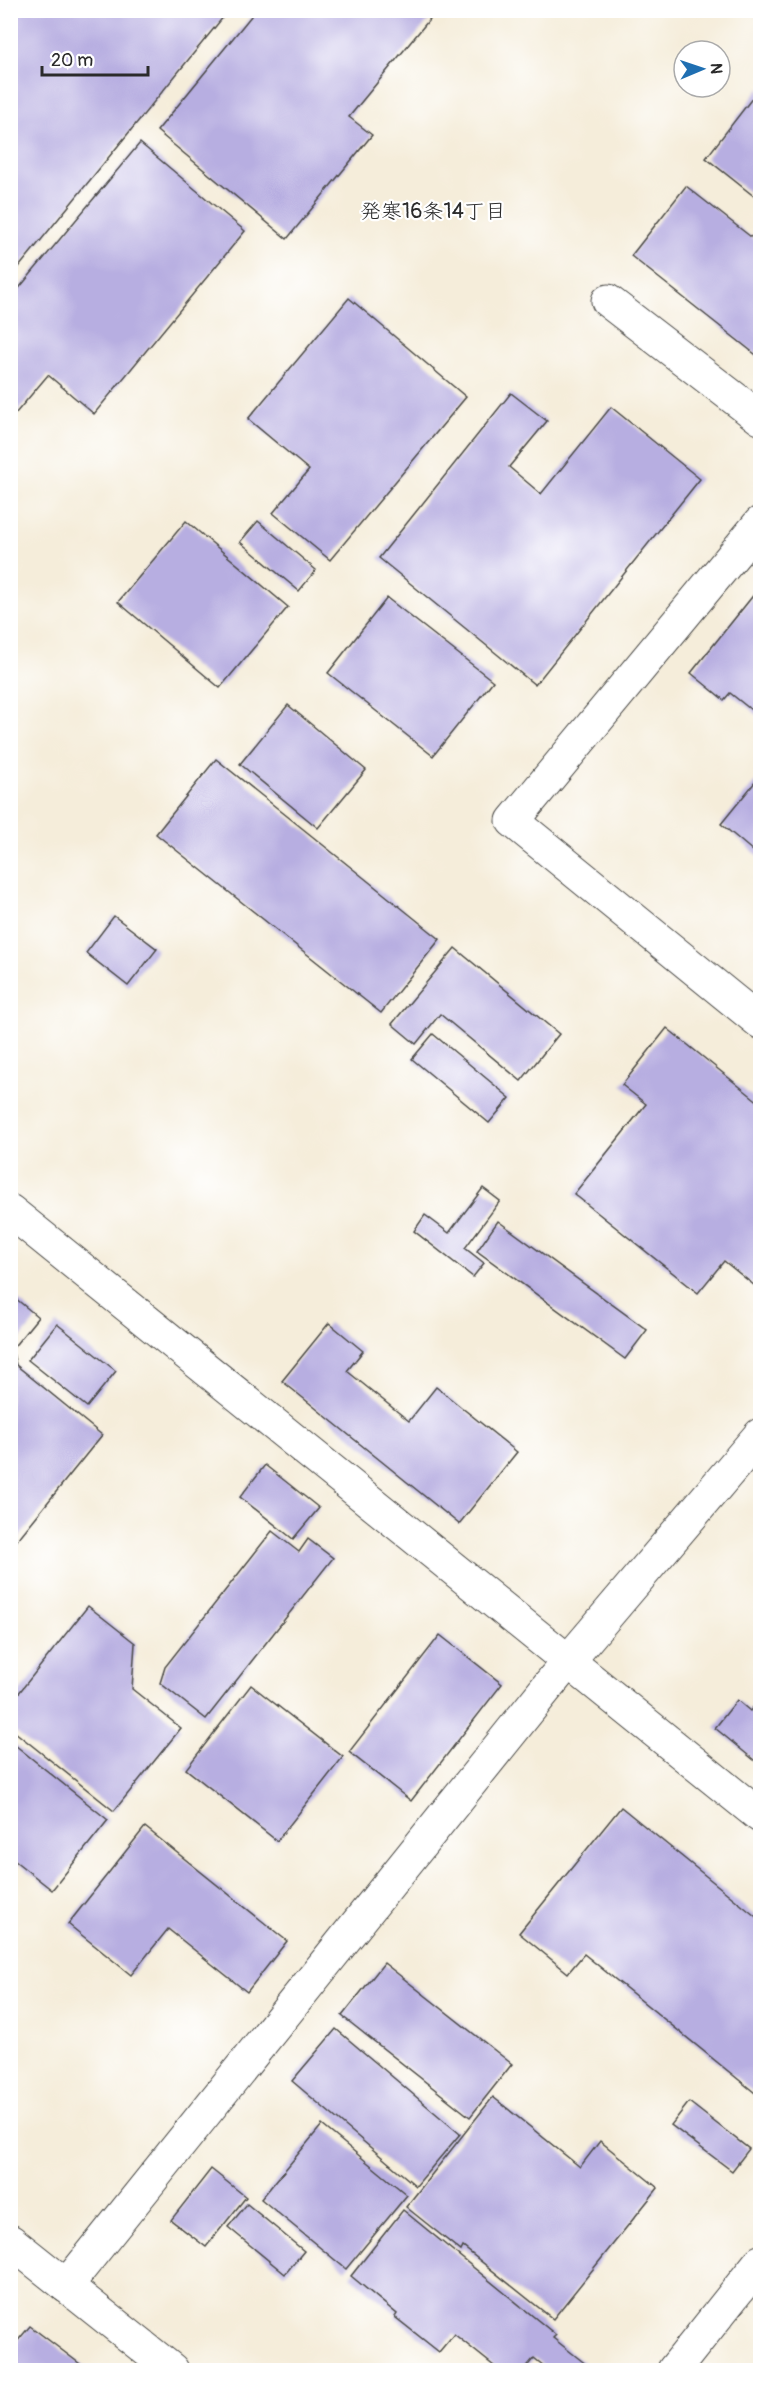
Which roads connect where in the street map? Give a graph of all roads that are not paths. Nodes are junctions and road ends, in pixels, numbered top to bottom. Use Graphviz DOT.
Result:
graph roads {
  1 [pos="608,301"];
  2 [pos="760,418"];
  3 [pos="760,523"];
  4 [pos="760,1022"];
  5 [pos="10,1211"];
  6 [pos="760,1435"];
  7 [pos="569,1660"];
  8 [pos="760,1816"];
  9 [pos="10,2241"];
  10 [pos="760,2262"];
  11 [pos="66,2286"];
  12 [pos="172,2370"];
  13 [pos="674,2370"];
  1 -- 2 [label="street"];
  3 -- 4 [label="street"];
  5 -- 7 [label="street"];
  6 -- 7 [label="street"];
  7 -- 8 [label="street"];
  7 -- 11 [label="street"];
  9 -- 11 [label="street"];
  10 -- 13 [label="street"];
  11 -- 12 [label="street"];
}
